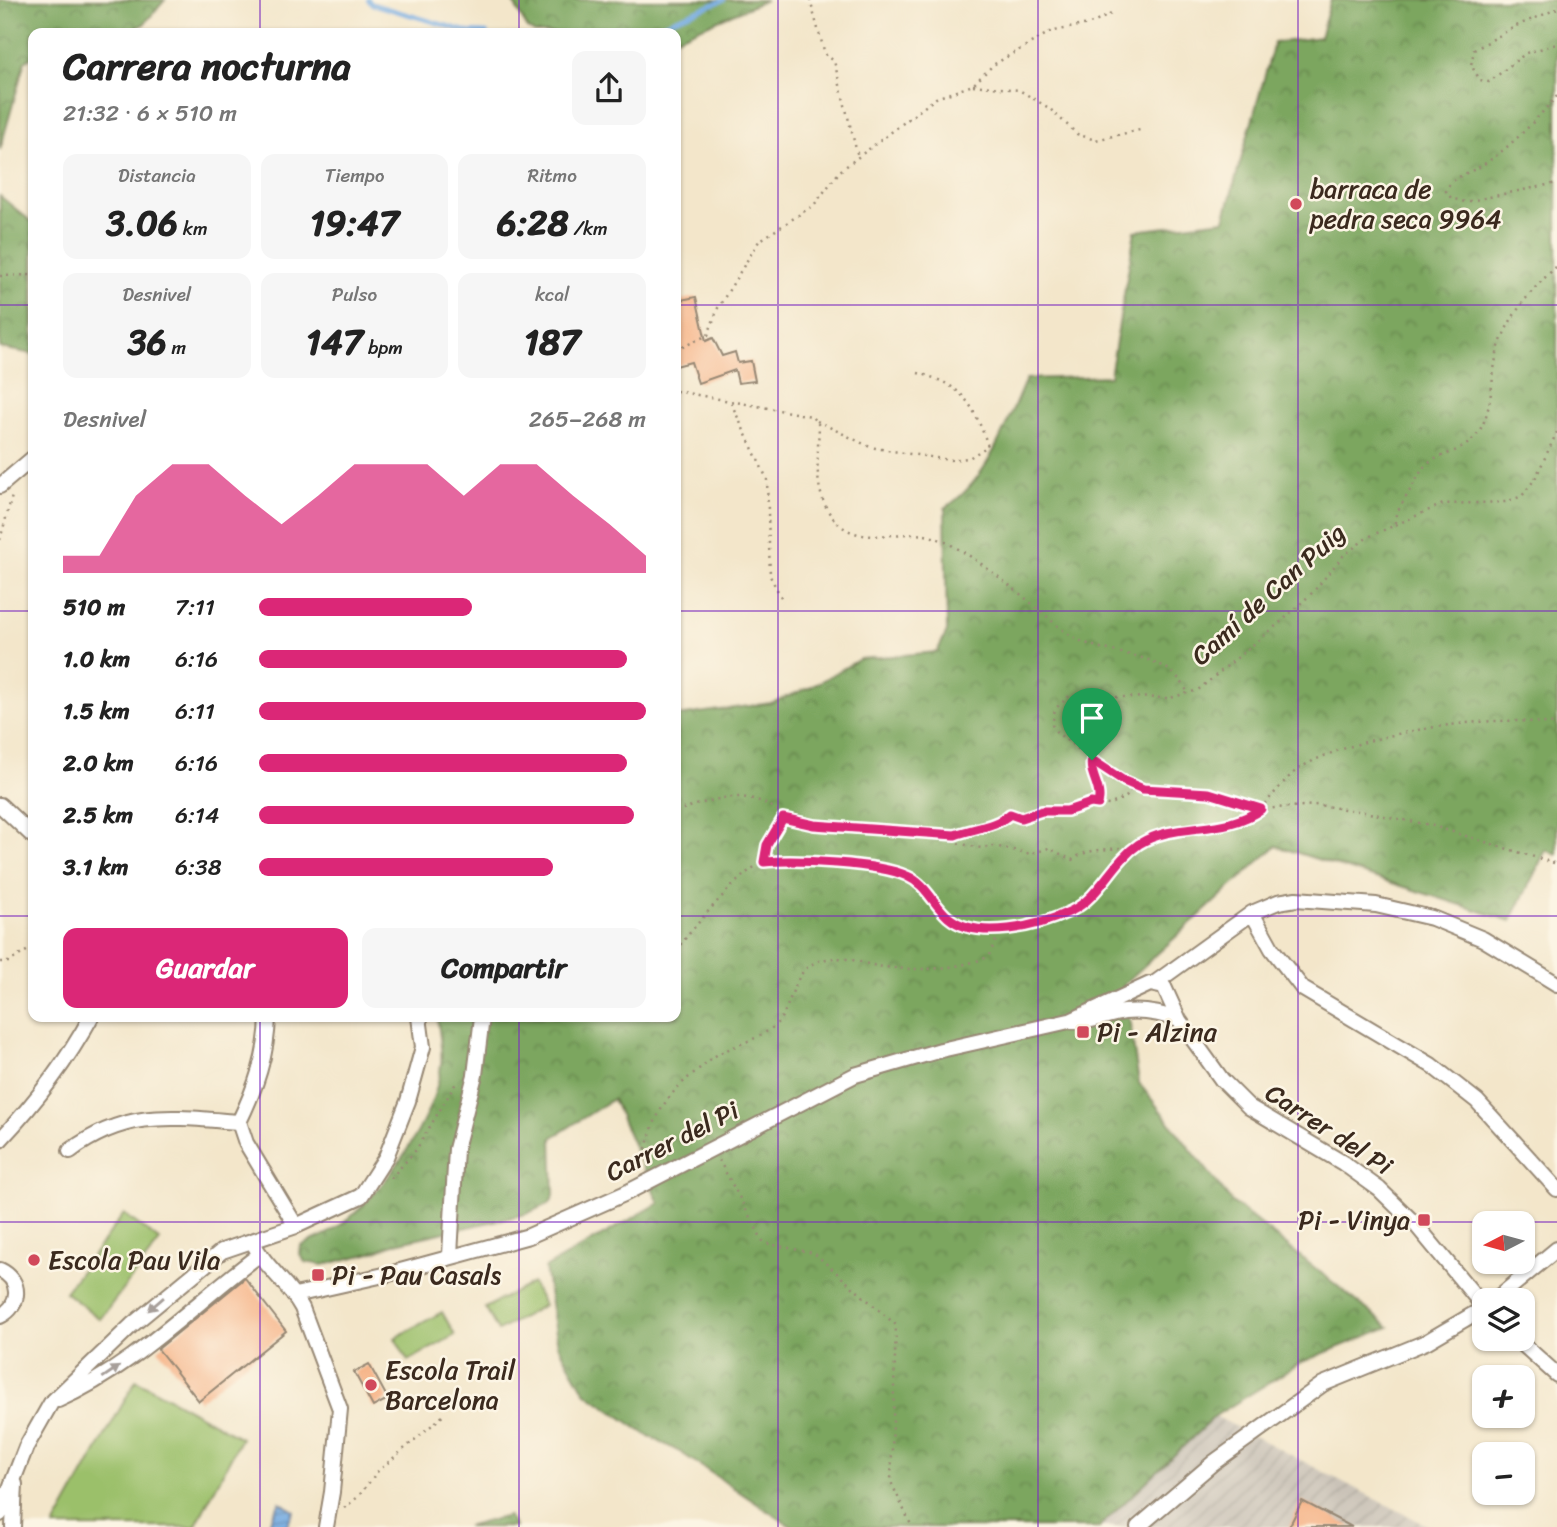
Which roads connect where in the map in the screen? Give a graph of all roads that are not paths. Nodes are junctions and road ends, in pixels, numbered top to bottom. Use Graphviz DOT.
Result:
graph roads {
  1 [pos="28,464"];
  2 [pos="7,489"];
  3 [pos="0,805"];
  4 [pos="28,831"];
  5 [pos="1252,913"];
  6 [pos="1181,967"];
  7 [pos="1150,984"];
  8 [pos="1557,984"];
  9 [pos="1168,996"];
  10 [pos="1153,1012"];
  11 [pos="1180,1020"];
  12 [pos="1069,1021"];
  13 [pos="88,1022"];
  14 [pos="268,1022"];
  15 [pos="420,1022"];
  16 [pos="481,1022"];
  17 [pos="239,1122"];
  18 [pos="0,1140"];
  19 [pos="70,1151"];
  20 [pos="1557,1189"];
  21 [pos="296,1226"];
  22 [pos="256,1248"];
  23 [pos="1557,1249"];
  24 [pos="450,1255"];
  25 [pos="0,1270"];
  26 [pos="1510,1288"];
  27 [pos="1472,1293"];
  28 [pos="295,1295"];
  29 [pos="1472,1315"];
  30 [pos="0,1316"];
  31 [pos="1530,1351"];
  32 [pos="1557,1375"];
  33 [pos="51,1403"];
  34 [pos="15,1475"];
  35 [pos="0,1514"];
  36 [pos="326,1524"];
  37 [pos="13,1527"];
  38 [pos="1138,1527"];
  1 -- 2 [label="street"];
  3 -- 4 [label="street"];
  5 -- 6 [label="street, Carrer del Pi"];
  5 -- 8 [label="street, Carrer del Pi"];
  5 -- 20 [label="street"];
  6 -- 7 [label="street, Carrer del Pi"];
  6 -- 9 [label="street"];
  7 -- 9 [label="street"];
  7 -- 10 [label="street"];
  7 -- 12 [label="street, Carrer del Pi"];
  9 -- 10 [label="street"];
  9 -- 11 [label="street, Carrer del Pi"];
  10 -- 11 [label="street, Carrer del Pi"];
  10 -- 12 [label="street, Carrer del Pi"];
  11 -- 27 [label="street, Carrer del Pi"];
  12 -- 24 [label="street, Carrer del Pi"];
  13 -- 18 [label="street"];
  14 -- 17 [label="street"];
  15 -- 21 [label="street"];
  16 -- 24 [label="street"];
  17 -- 19 [label="street"];
  17 -- 21 [label="street"];
  21 -- 22 [label="street"];
  22 -- 28 [label="street"];
  33 -- 22 [label="street, one-way"];
  22 -- 33 [label="street, one-way"];
  23 -- 26 [label="street"];
  24 -- 28 [label="street, Carrer del Pi"];
  25 -- 30 [label="street"];
  28 -- 36 [label="street"];
  29 -- 38 [label="street"];
  31 -- 32 [label="street"];
  33 -- 34 [label="street"];
  34 -- 35 [label="street"];
  34 -- 37 [label="street"];
}
